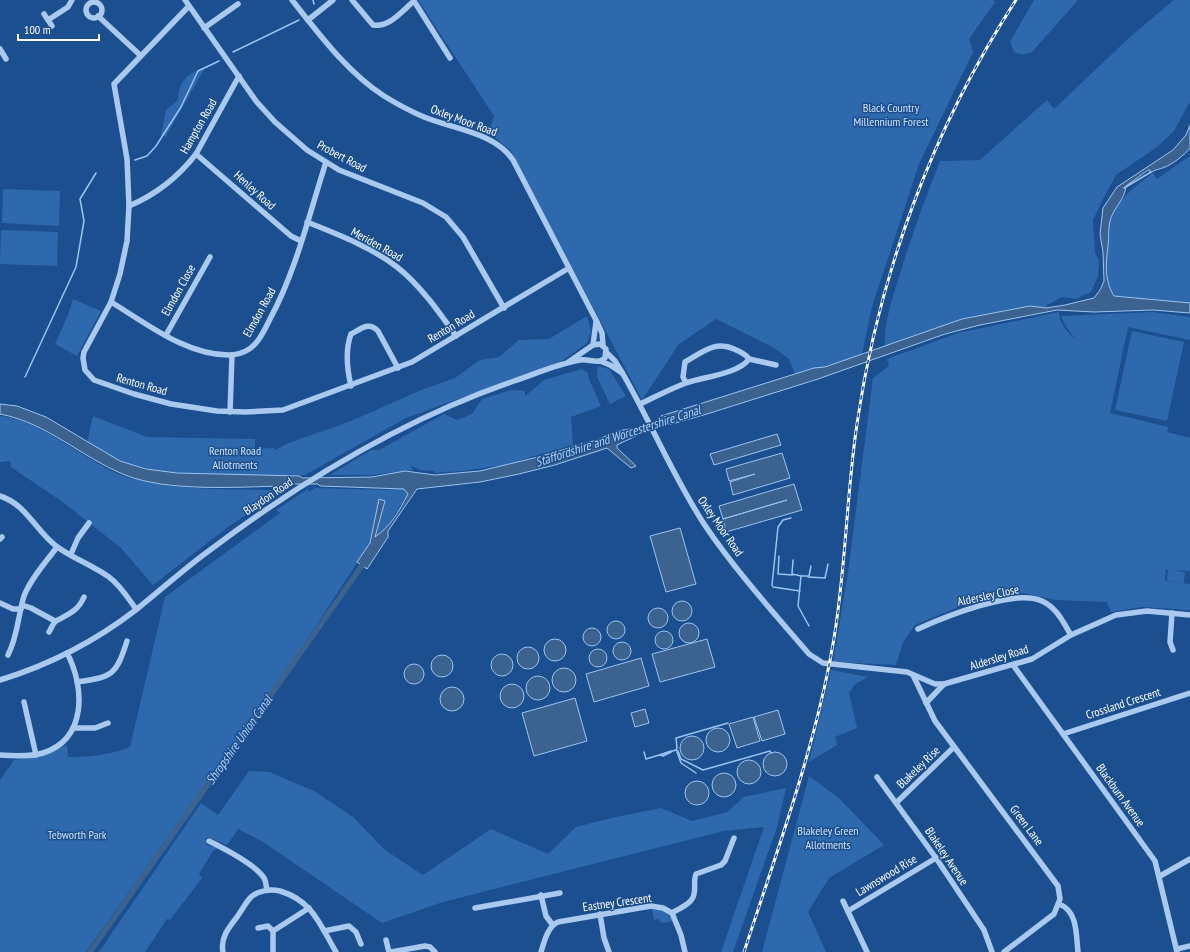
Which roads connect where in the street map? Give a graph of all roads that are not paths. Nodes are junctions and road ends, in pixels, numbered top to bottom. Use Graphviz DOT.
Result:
graph roads {
  1 [pos="72,0"];
  2 [pos="185,0"];
  3 [pos="292,0"];
  4 [pos="333,0"];
  5 [pos="352,0"];
  6 [pos="87,2"];
  7 [pos="238,4"];
  8 [pos="189,6"];
  9 [pos="44,14"];
  10 [pos="98,16"];
  11 [pos="48,20"];
  12 [pos="308,20"];
  13 [pos="52,26"];
  14 [pos="204,28"];
  15 [pos="0,49"];
  16 [pos="140,55"];
  17 [pos="450,58"];
  18 [pos="6,60"];
  19 [pos="239,76"];
  20 [pos="196,154"];
  21 [pos="326,162"];
  22 [pos="129,206"];
  23 [pos="307,222"];
  24 [pos="301,241"];
  25 [pos="210,257"];
  26 [pos="569,268"];
  27 [pos="111,302"];
  28 [pos="504,308"];
  29 [pos="596,320"];
  30 [pos="166,335"];
  31 [pos="456,336"];
  32 [pos="603,345"];
  33 [pos="592,346"];
  34 [pos="606,352"];
  35 [pos="232,355"];
  36 [pos="749,359"];
  37 [pos="592,360"];
  38 [pos="600,361"];
  39 [pos="567,363"];
  40 [pos="776,365"];
  41 [pos="398,368"];
  42 [pos="624,374"];
  43 [pos="686,383"];
  44 [pos="351,386"];
  45 [pos="640,404"];
  46 [pos="230,412"];
  47 [pos="0,496"];
  48 [pos="89,523"];
  49 [pos="57,547"];
  50 [pos="71,554"];
  51 [pos="84,597"];
  52 [pos="0,603"];
  53 [pos="21,607"];
  54 [pos="136,610"];
  55 [pos="1172,613"];
  56 [pos="1190,615"];
  57 [pos="55,621"];
  58 [pos="918,629"];
  59 [pos="49,632"];
  60 [pos="1071,635"];
  61 [pos="127,641"];
  62 [pos="1173,650"];
  63 [pos="67,653"];
  64 [pos="8,655"];
  65 [pos="831,664"];
  66 [pos="1013,665"];
  67 [pos="913,675"];
  68 [pos="0,680"];
  69 [pos="78,682"];
  70 [pos="944,684"];
  71 [pos="1190,692"];
  72 [pos="24,702"];
  73 [pos="926,703"];
  74 [pos="108,723"];
  75 [pos="73,728"];
  76 [pos="1063,734"];
  77 [pos="954,747"];
  78 [pos="0,755"];
  79 [pos="36,755"];
  80 [pos="877,777"];
  81 [pos="897,802"];
  82 [pos="734,838"];
  83 [pos="209,841"];
  84 [pos="936,858"];
  85 [pos="1190,859"];
  86 [pos="1160,876"];
  87 [pos="267,890"];
  88 [pos="560,892"];
  89 [pos="541,895"];
  90 [pos="843,901"];
  91 [pos="1059,904"];
  92 [pos="309,908"];
  93 [pos="475,908"];
  94 [pos="848,911"];
  95 [pos="672,913"];
  96 [pos="600,914"];
  97 [pos="552,924"];
  98 [pos="258,928"];
  99 [pos="324,930"];
  100 [pos="273,931"];
  101 [pos="386,940"];
  102 [pos="358,941"];
  103 [pos="1190,946"];
  104 [pos="1177,950"];
  105 [pos="334,951"];
  106 [pos="223,952"];
  107 [pos="273,952"];
  108 [pos="390,952"];
  109 [pos="435,952"];
  110 [pos="541,952"];
  111 [pos="609,952"];
  112 [pos="685,952"];
  113 [pos="868,952"];
  114 [pos="992,952"];
  115 [pos="1004,952"];
  116 [pos="1078,952"];
  1 -- 11 [label="street"];
  2 -- 8 [label="street, Probert Road"];
  3 -- 12 [label="street, Oxley Moor Road"];
  4 -- 12 [label="street"];
  5 -- 17 [label="street"];
  6 -- 10 [label="street"];
  6 -- 10 [label="street"];
  7 -- 14 [label="street"];
  8 -- 14 [label="street, Probert Road"];
  8 -- 16 [label="street, Renton Road"];
  9 -- 11 [label="street"];
  10 -- 16 [label="street"];
  11 -- 13 [label="street"];
  12 -- 26 [label="street, Oxley Moor Road"];
  14 -- 19 [label="street, Probert Road"];
  15 -- 18 [label="street"];
  16 -- 22 [label="street, Renton Road"];
  19 -- 20 [label="street, Hampton Road"];
  19 -- 21 [label="street, Probert Road"];
  20 -- 22 [label="street, Hampton Road"];
  20 -- 24 [label="street, Henley Road"];
  21 -- 23 [label="street, Elmdon Road"];
  21 -- 28 [label="street, Probert Road"];
  22 -- 27 [label="street, Renton Road"];
  23 -- 24 [label="street, Elmdon Road"];
  23 -- 31 [label="street, Meriden Road"];
  24 -- 35 [label="street, Elmdon Road"];
  25 -- 30 [label="street, Elmdon Close"];
  26 -- 28 [label="street, Renton Road"];
  26 -- 29 [label="street, Oxley Moor Road"];
  27 -- 30 [label="street"];
  27 -- 46 [label="street, Renton Road"];
  28 -- 31 [label="street, Renton Road"];
  29 -- 32 [label="street, Oxley Moor Road"];
  29 -- 33 [label="street"];
  30 -- 35 [label="street"];
  31 -- 41 [label="street, Renton Road"];
  32 -- 33 [label="street"];
  32 -- 34 [label="street"];
  33 -- 37 [label="street"];
  33 -- 39 [label="street, Blaydon Road"];
  34 -- 38 [label="street"];
  34 -- 42 [label="street, Oxley Moor Road"];
  35 -- 46 [label="street"];
  36 -- 40 [label="street"];
  36 -- 43 [label="street"];
  36 -- 43 [label="street"];
  37 -- 38 [label="street"];
  37 -- 39 [label="street, Blaydon Road"];
  38 -- 42 [label="street"];
  39 -- 54 [label="street, Blaydon Road"];
  41 -- 44 [label="street, Renton Road"];
  41 -- 44 [label="street"];
  42 -- 45 [label="street, Oxley Moor Road"];
  43 -- 45 [label="street"];
  44 -- 46 [label="street, Renton Road"];
  45 -- 65 [label="street, Oxley Moor Road"];
  47 -- 49 [label="street"];
  48 -- 50 [label="street"];
  49 -- 50 [label="street"];
  49 -- 53 [label="street"];
  50 -- 54 [label="street"];
  51 -- 57 [label="street"];
  52 -- 53 [label="street"];
  53 -- 57 [label="street"];
  53 -- 64 [label="street"];
  54 -- 63 [label="street, Blaydon Road"];
  55 -- 56 [label="street, Aldersley Road"];
  55 -- 60 [label="street, Aldersley Road"];
  55 -- 62 [label="street"];
  57 -- 59 [label="street"];
  58 -- 60 [label="street, Aldersley Close"];
  60 -- 66 [label="street, Aldersley Road"];
  61 -- 69 [label="street"];
  63 -- 68 [label="street, Blaydon Road"];
  63 -- 69 [label="street"];
  65 -- 67 [label="street, Aldersley Road"];
  66 -- 70 [label="street, Aldersley Road"];
  66 -- 76 [label="street, Blackburn Avenue"];
  67 -- 70 [label="street, Aldersley Road"];
  67 -- 73 [label="street, Green Lane"];
  69 -- 75 [label="street"];
  70 -- 73 [label="street"];
  71 -- 76 [label="street, Crossland Crescent"];
  72 -- 79 [label="street"];
  73 -- 77 [label="street, Green Lane"];
  74 -- 75 [label="street"];
  75 -- 79 [label="street"];
  76 -- 86 [label="street, Blackburn Avenue"];
  77 -- 81 [label="street, Blakeley Rise"];
  77 -- 91 [label="street, Green Lane"];
  78 -- 79 [label="street"];
  80 -- 81 [label="street, Blakeley Avenue"];
  81 -- 84 [label="street, Blakeley Avenue"];
  82 -- 95 [label="street"];
  83 -- 87 [label="street"];
  84 -- 94 [label="street, Lawnswood Rise"];
  84 -- 114 [label="street, Blakeley Avenue"];
  85 -- 86 [label="street"];
  86 -- 104 [label="street, Blackburn Avenue"];
  87 -- 92 [label="street"];
  87 -- 106 [label="street"];
  88 -- 89 [label="street"];
  89 -- 93 [label="street"];
  89 -- 97 [label="street"];
  90 -- 94 [label="street"];
  91 -- 115 [label="street"];
  91 -- 116 [label="street"];
  92 -- 99 [label="street"];
  92 -- 100 [label="street"];
  94 -- 113 [label="street"];
  95 -- 96 [label="street, Eastney Crescent"];
  95 -- 112 [label="street"];
  96 -- 97 [label="street, Eastney Crescent"];
  96 -- 111 [label="street"];
  97 -- 110 [label="street"];
  98 -- 100 [label="street"];
  99 -- 102 [label="street"];
  99 -- 105 [label="street"];
  100 -- 107 [label="street"];
  101 -- 108 [label="street"];
  103 -- 104 [label="street"];
  108 -- 109 [label="street"];
}
